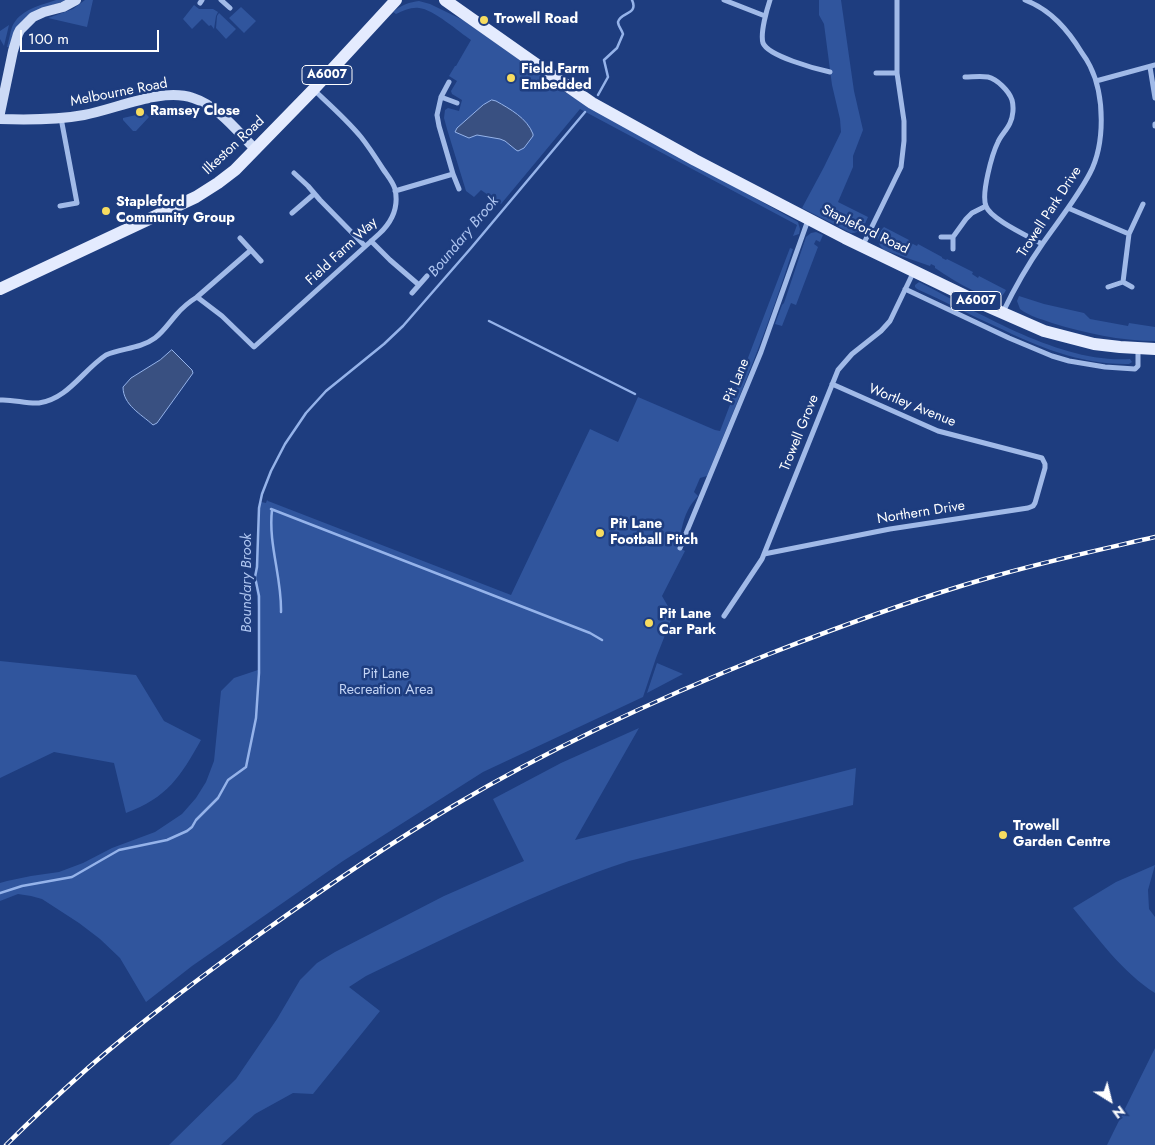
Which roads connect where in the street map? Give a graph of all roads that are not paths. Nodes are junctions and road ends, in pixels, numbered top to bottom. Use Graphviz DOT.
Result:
graph roads {
  1 [pos="76,0"];
  2 [pos="221,0"];
  3 [pos="396,0"];
  4 [pos="724,0"];
  5 [pos="770,0"];
  6 [pos="897,0"];
  7 [pos="1025,0"];
  8 [pos="447,2"];
  9 [pos="230,8"];
  10 [pos="765,16"];
  11 [pos="1152,66"];
  12 [pos="830,72"];
  13 [pos="876,73"];
  14 [pos="897,73"];
  15 [pos="964,77"];
  16 [pos="1096,81"];
  17 [pos="449,82"];
  18 [pos="313,90"];
  19 [pos="441,97"];
  20 [pos="1155,98"];
  21 [pos="457,103"];
  22 [pos="0,113"];
  23 [pos="61,118"];
  24 [pos="0,120"];
  25 [pos="255,149"];
  26 [pos="986,152"];
  27 [pos="993,155"];
  28 [pos="294,173"];
  29 [pos="453,174"];
  30 [pos="459,189"];
  31 [pos="395,191"];
  32 [pos="314,194"];
  33 [pos="1143,204"];
  34 [pos="60,206"];
  35 [pos="986,206"];
  36 [pos="1068,208"];
  37 [pos="292,213"];
  38 [pos="808,219"];
  39 [pos="1129,234"];
  40 [pos="941,237"];
  41 [pos="953,237"];
  42 [pos="240,238"];
  43 [pos="371,241"];
  44 [pos="1042,244"];
  45 [pos="365,246"];
  46 [pos="863,246"];
  47 [pos="953,249"];
  48 [pos="250,250"];
  49 [pos="260,261"];
  50 [pos="914,270"];
  51 [pos="427,276"];
  52 [pos="1123,282"];
  53 [pos="419,285"];
  54 [pos="1108,287"];
  55 [pos="1132,287"];
  56 [pos="0,289"];
  57 [pos="906,289"];
  58 [pos="412,293"];
  59 [pos="197,297"];
  60 [pos="1003,313"];
  61 [pos="1138,348"];
  62 [pos="1155,349"];
  63 [pos="832,384"];
  64 [pos="0,400"];
  65 [pos="1043,459"];
  66 [pos="680,548"];
  67 [pos="764,554"];
  68 [pos="724,616"];
  1 -- 22 [label="street"];
  2 -- 9 [label="street"];
  3 -- 18 [label="main road, Ilkeston Road / A6007"];
  4 -- 10 [label="street"];
  5 -- 10 [label="street"];
  6 -- 14 [label="street"];
  7 -- 16 [label="street, Trowell Park Drive"];
  8 -- 38 [label="main road, Stapleford Road / A6007"];
  10 -- 12 [label="street"];
  11 -- 16 [label="street"];
  11 -- 20 [label="street"];
  13 -- 14 [label="street"];
  14 -- 46 [label="street"];
  15 -- 27 [label="street"];
  16 -- 36 [label="street, Trowell Park Drive"];
  17 -- 19 [label="street"];
  18 -- 25 [label="main road, Ilkeston Road / A6007"];
  18 -- 31 [label="street"];
  19 -- 21 [label="street"];
  19 -- 29 [label="street"];
  23 -- 24 [label="street, Melbourne Road"];
  23 -- 25 [label="street, Melbourne Road"];
  23 -- 34 [label="street"];
  25 -- 56 [label="main road, Ilkeston Road / A6007"];
  26 -- 27 [label="street"];
  27 -- 35 [label="street"];
  28 -- 32 [label="street"];
  29 -- 30 [label="street"];
  29 -- 31 [label="street"];
  31 -- 43 [label="street, Field Farm Way"];
  32 -- 37 [label="street"];
  32 -- 45 [label="street"];
  33 -- 39 [label="street"];
  35 -- 41 [label="street"];
  35 -- 44 [label="street"];
  36 -- 39 [label="street"];
  36 -- 44 [label="street, Trowell Park Drive"];
  38 -- 46 [label="main road, Stapleford Road / A6007"];
  38 -- 66 [label="street, Pit Lane"];
  39 -- 52 [label="street"];
  40 -- 41 [label="street"];
  41 -- 47 [label="street"];
  42 -- 48 [label="street"];
  43 -- 45 [label="street, Field Farm Way"];
  43 -- 53 [label="street"];
  44 -- 60 [label="street, Trowell Park Drive"];
  45 -- 59 [label="street, Field Farm Way"];
  46 -- 50 [label="main road, Stapleford Road / A6007"];
  48 -- 49 [label="street"];
  48 -- 59 [label="street"];
  50 -- 57 [label="street, Trowell Grove"];
  50 -- 60 [label="main road, Stapleford Road / A6007"];
  51 -- 53 [label="street"];
  52 -- 54 [label="street"];
  52 -- 55 [label="street"];
  53 -- 58 [label="street"];
  57 -- 61 [label="street"];
  57 -- 63 [label="street, Trowell Grove"];
  59 -- 64 [label="street"];
  60 -- 61 [label="main road, Stapleford Road / A6007"];
  61 -- 62 [label="main road, Stapleford Road / A6007"];
  63 -- 65 [label="street, Wortley Avenue"];
  63 -- 67 [label="street, Trowell Grove"];
  65 -- 67 [label="street, Northern Drive"];
  67 -- 68 [label="street, Trowell Grove"];
}
